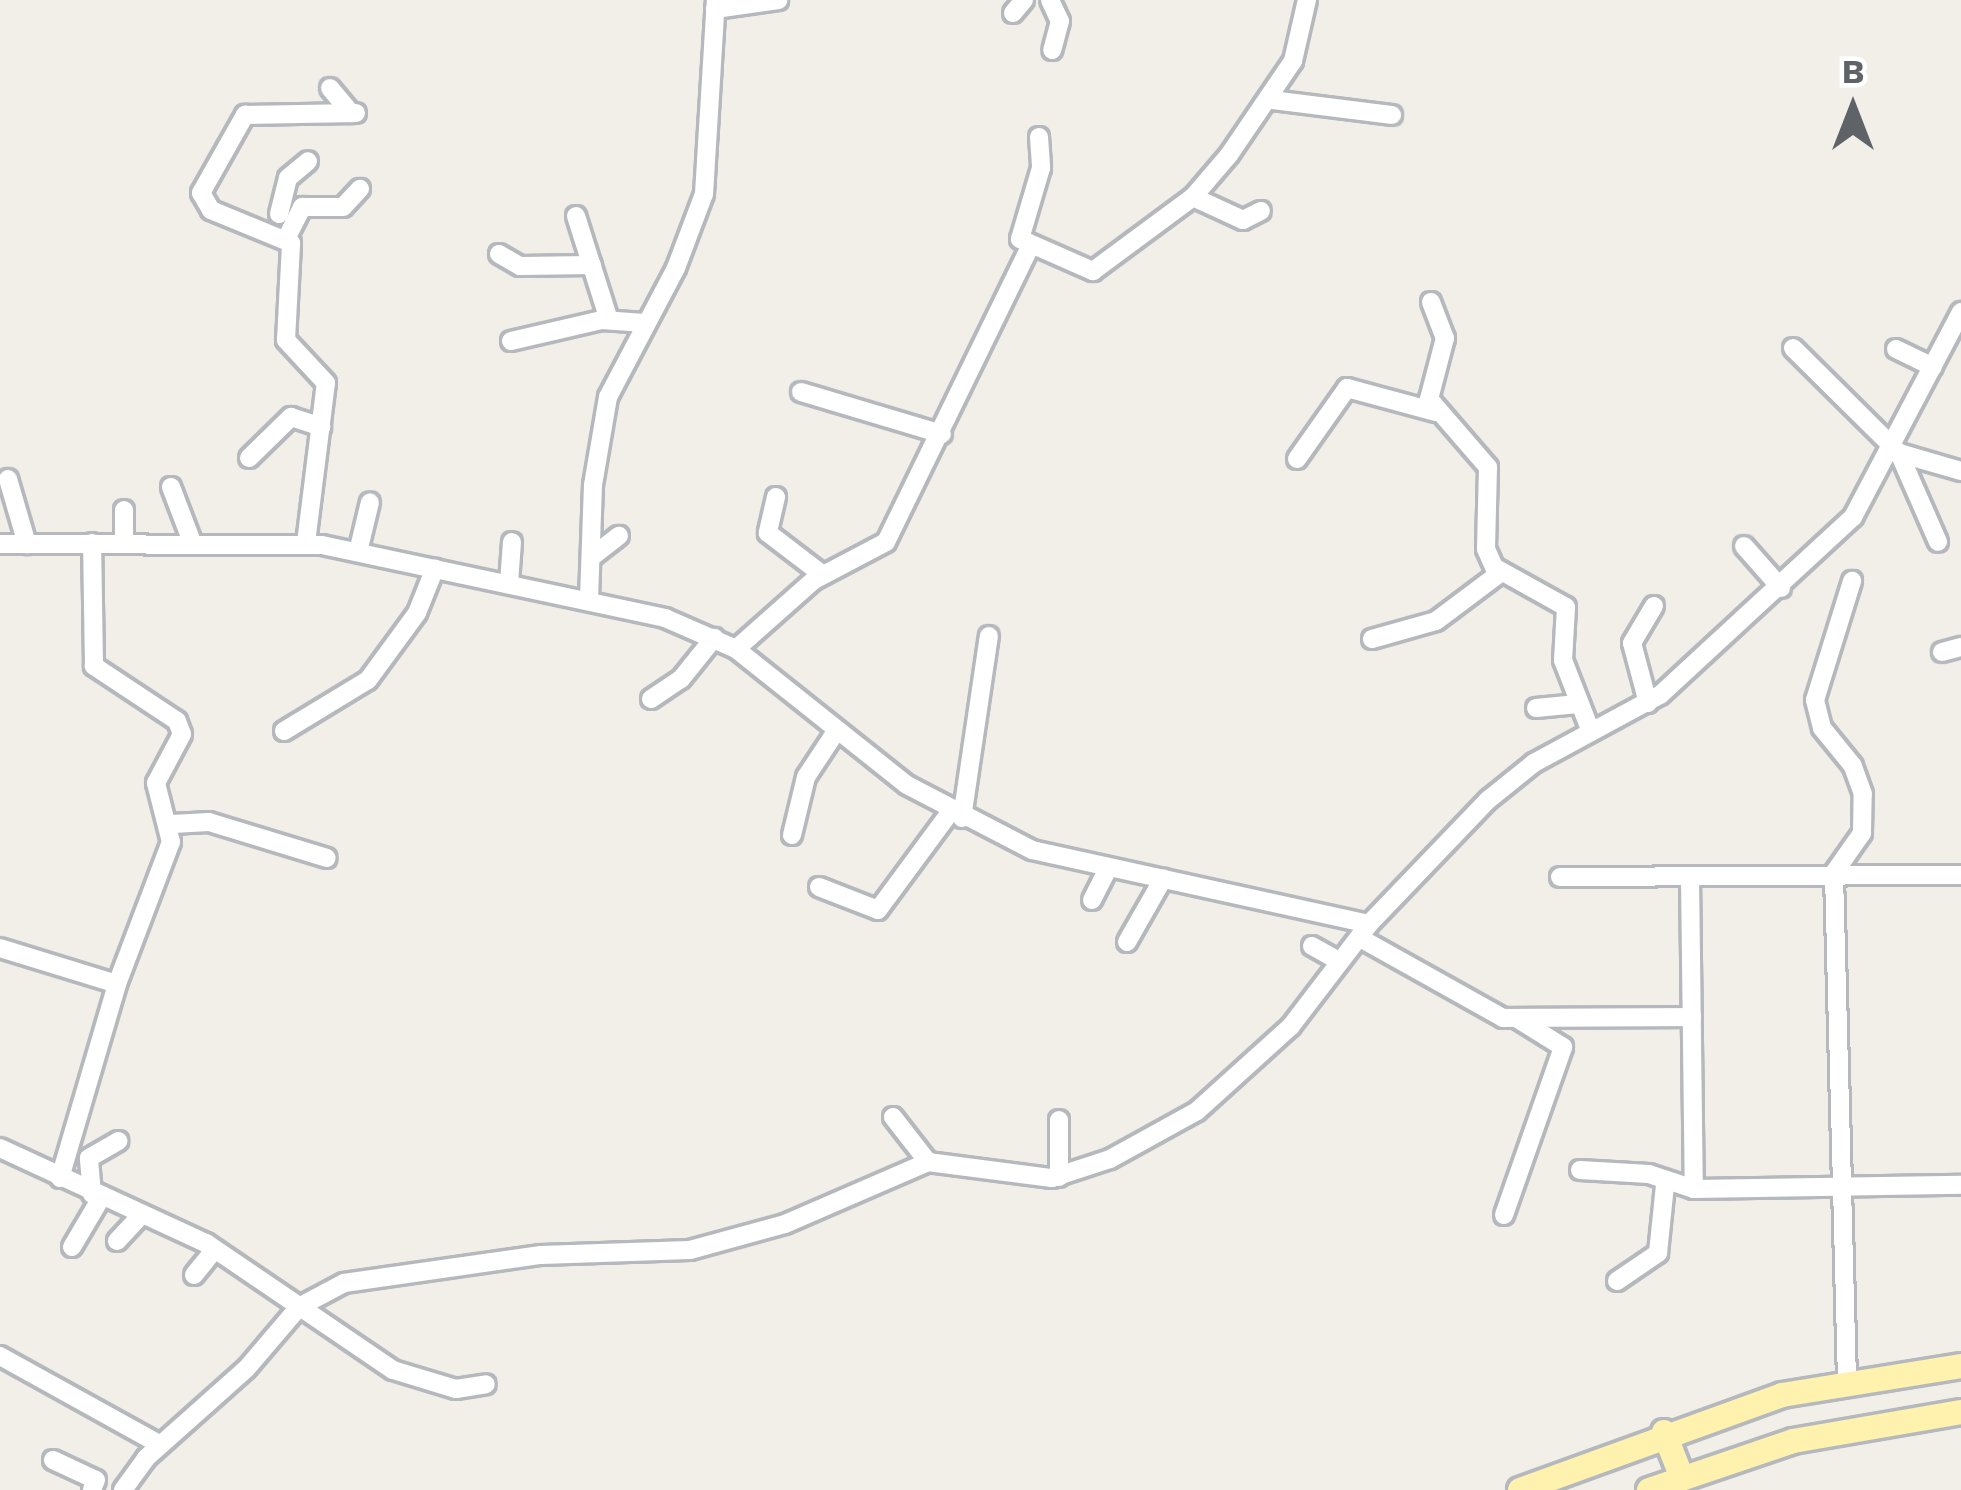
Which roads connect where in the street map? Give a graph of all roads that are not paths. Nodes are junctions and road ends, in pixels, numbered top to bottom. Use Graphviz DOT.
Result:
graph roads {
  1 [pos="778,0"];
  2 [pos="1050,0"];
  3 [pos="1307,0"];
  4 [pos="716,4"];
  5 [pos="1052,50"];
  6 [pos="330,88"];
  7 [pos="1272,100"];
  8 [pos="1392,116"];
  9 [pos="1039,137"];
  10 [pos="308,161"];
  11 [pos="360,189"];
  12 [pos="1193,197"];
  13 [pos="1261,212"];
  14 [pos="577,216"];
  15 [pos="280,226"];
  16 [pos="1029,248"];
  17 [pos="499,254"];
  18 [pos="592,265"];
  19 [pos="1431,302"];
  20 [pos="1961,312"];
  21 [pos="609,320"];
  22 [pos="641,323"];
  23 [pos="511,341"];
  24 [pos="1792,348"];
  25 [pos="1896,349"];
  26 [pos="1934,367"];
  27 [pos="801,392"];
  28 [pos="1436,412"];
  29 [pos="321,427"];
  30 [pos="942,434"];
  31 [pos="1897,451"];
  32 [pos="248,458"];
  33 [pos="1297,459"];
  34 [pos="1961,471"];
  35 [pos="8,478"];
  36 [pos="171,488"];
  37 [pos="776,497"];
  38 [pos="370,502"];
  39 [pos="124,510"];
  40 [pos="619,536"];
  41 [pos="124,542"];
  42 [pos="192,542"];
  43 [pos="512,542"];
  44 [pos="1938,542"];
  45 [pos="92,543"];
  46 [pos="306,543"];
  47 [pos="0,544"];
  48 [pos="27,544"];
  49 [pos="1744,546"];
  50 [pos="358,552"];
  51 [pos="593,556"];
  52 [pos="434,568"];
  53 [pos="1501,573"];
  54 [pos="823,575"];
  55 [pos="1852,581"];
  56 [pos="509,583"];
  57 [pos="1781,588"];
  58 [pos="590,599"];
  59 [pos="1654,606"];
  60 [pos="989,635"];
  61 [pos="714,638"];
  62 [pos="1372,639"];
  63 [pos="736,649"];
  64 [pos="651,699"];
  65 [pos="1648,703"];
  66 [pos="1578,704"];
  67 [pos="1536,708"];
  68 [pos="284,731"];
  69 [pos="1591,732"];
  70 [pos="835,733"];
  71 [pos="957,815"];
  72 [pos="172,824"];
  73 [pos="792,835"];
  74 [pos="327,858"];
  75 [pos="1108,868"];
  76 [pos="1834,873"];
  77 [pos="1961,875"];
  78 [pos="1560,877"];
  79 [pos="1690,877"];
  80 [pos="1163,879"];
  81 [pos="819,886"];
  82 [pos="1092,900"];
  83 [pos="1365,931"];
  84 [pos="1127,943"];
  85 [pos="1312,946"];
  86 [pos="0,948"];
  87 [pos="1340,962"];
  88 [pos="117,984"];
  89 [pos="1692,1016"];
  90 [pos="1522,1022"];
  91 [pos="1511,1043"];
  92 [pos="893,1117"];
  93 [pos="1059,1120"];
  94 [pos="119,1141"];
  95 [pos="0,1148"];
  96 [pos="928,1162"];
  97 [pos="1580,1170"];
  98 [pos="1059,1177"];
  99 [pos="60,1178"];
  100 [pos="1665,1185"];
  101 [pos="1961,1185"];
  102 [pos="1837,1187"];
  103 [pos="1694,1189"];
  104 [pos="97,1196"];
  105 [pos="141,1215"];
  106 [pos="1504,1215"];
  107 [pos="117,1240"];
  108 [pos="72,1247"];
  109 [pos="215,1249"];
  110 [pos="194,1275"];
  111 [pos="1617,1281"];
  112 [pos="299,1307"];
  113 [pos="0,1356"];
  114 [pos="1961,1366"];
  115 [pos="1847,1380"];
  116 [pos="486,1384"];
  117 [pos="63,1405"];
  118 [pos="1961,1412"];
  119 [pos="1664,1432"];
  120 [pos="155,1449"];
  121 [pos="53,1460"];
  122 [pos="1682,1478"];
  123 [pos="92,1490"];
  124 [pos="123,1490"];
  125 [pos="1520,1490"];
  126 [pos="1649,1490"];
  1 -- 4 [label="street"];
  2 -- 5 [label="street"];
  3 -- 7 [label="street"];
  4 -- 22 [label="street"];
  6 -- 15 [label="street"];
  7 -- 8 [label="street"];
  7 -- 12 [label="street"];
  9 -- 16 [label="street"];
  10 -- 15 [label="street"];
  11 -- 15 [label="street"];
  12 -- 13 [label="street"];
  12 -- 16 [label="street"];
  14 -- 18 [label="street"];
  15 -- 29 [label="street"];
  16 -- 30 [label="street"];
  17 -- 18 [label="street"];
  18 -- 21 [label="street"];
  19 -- 28 [label="street"];
  20 -- 26 [label="street"];
  21 -- 22 [label="street"];
  21 -- 23 [label="street"];
  22 -- 51 [label="street"];
  24 -- 31 [label="street"];
  25 -- 26 [label="street"];
  26 -- 31 [label="street"];
  27 -- 30 [label="street"];
  28 -- 33 [label="street"];
  28 -- 53 [label="street"];
  29 -- 32 [label="street"];
  29 -- 46 [label="street"];
  30 -- 54 [label="street"];
  31 -- 34 [label="street"];
  31 -- 44 [label="street"];
  31 -- 57 [label="street"];
  35 -- 48 [label="street"];
  36 -- 42 [label="street"];
  37 -- 54 [label="street"];
  38 -- 50 [label="street"];
  39 -- 41 [label="street"];
  40 -- 51 [label="street"];
  41 -- 42 [label="street"];
  41 -- 45 [label="street"];
  42 -- 46 [label="street"];
  43 -- 56 [label="street"];
  45 -- 48 [label="street"];
  45 -- 72 [label="street"];
  46 -- 50 [label="street"];
  47 -- 48 [label="street"];
  49 -- 57 [label="street"];
  50 -- 52 [label="street"];
  51 -- 58 [label="street"];
  52 -- 56 [label="street"];
  52 -- 68 [label="street"];
  53 -- 62 [label="street"];
  53 -- 66 [label="street"];
  54 -- 63 [label="street"];
  55 -- 76 [label="street"];
  56 -- 58 [label="street"];
  57 -- 65 [label="street"];
  58 -- 61 [label="street"];
  59 -- 65 [label="street"];
  60 -- 71 [label="street"];
  61 -- 63 [label="street"];
  61 -- 64 [label="street"];
  63 -- 70 [label="street"];
  65 -- 69 [label="street"];
  66 -- 67 [label="street"];
  66 -- 69 [label="street"];
  69 -- 83 [label="street"];
  70 -- 71 [label="street"];
  70 -- 73 [label="street"];
  71 -- 75 [label="street"];
  71 -- 81 [label="street"];
  72 -- 74 [label="street"];
  72 -- 88 [label="street"];
  75 -- 80 [label="street"];
  75 -- 82 [label="street"];
  76 -- 77 [label="street"];
  76 -- 79 [label="street"];
  76 -- 102 [label="street"];
  78 -- 79 [label="street"];
  79 -- 89 [label="street"];
  80 -- 83 [label="street"];
  80 -- 84 [label="street"];
  83 -- 87 [label="street"];
  83 -- 90 [label="street"];
  85 -- 87 [label="street"];
  86 -- 88 [label="street"];
  87 -- 98 [label="street"];
  88 -- 99 [label="street"];
  89 -- 90 [label="street"];
  89 -- 103 [label="street"];
  90 -- 91 [label="street"];
  90 -- 106 [label="street"];
  92 -- 96 [label="street"];
  93 -- 98 [label="street"];
  94 -- 104 [label="street"];
  95 -- 99 [label="street"];
  96 -- 98 [label="street"];
  96 -- 112 [label="street"];
  97 -- 100 [label="street"];
  99 -- 104 [label="street"];
  100 -- 103 [label="street"];
  100 -- 111 [label="street"];
  101 -- 102 [label="street"];
  102 -- 103 [label="street"];
  102 -- 115 [label="street"];
  104 -- 105 [label="street"];
  104 -- 108 [label="street"];
  105 -- 107 [label="street"];
  105 -- 109 [label="street"];
  109 -- 110 [label="street"];
  109 -- 112 [label="street"];
  112 -- 116 [label="street"];
  112 -- 120 [label="street"];
  113 -- 120 [label="street"];
  114 -- 115 [label="main road"];
  115 -- 119 [label="main road"];
  117 -- 120 [label="street"];
  118 -- 122 [label="main road"];
  119 -- 122 [label="main road"];
  119 -- 125 [label="main road"];
  120 -- 124 [label="street"];
  121 -- 123 [label="street"];
  122 -- 126 [label="main road"];
}
